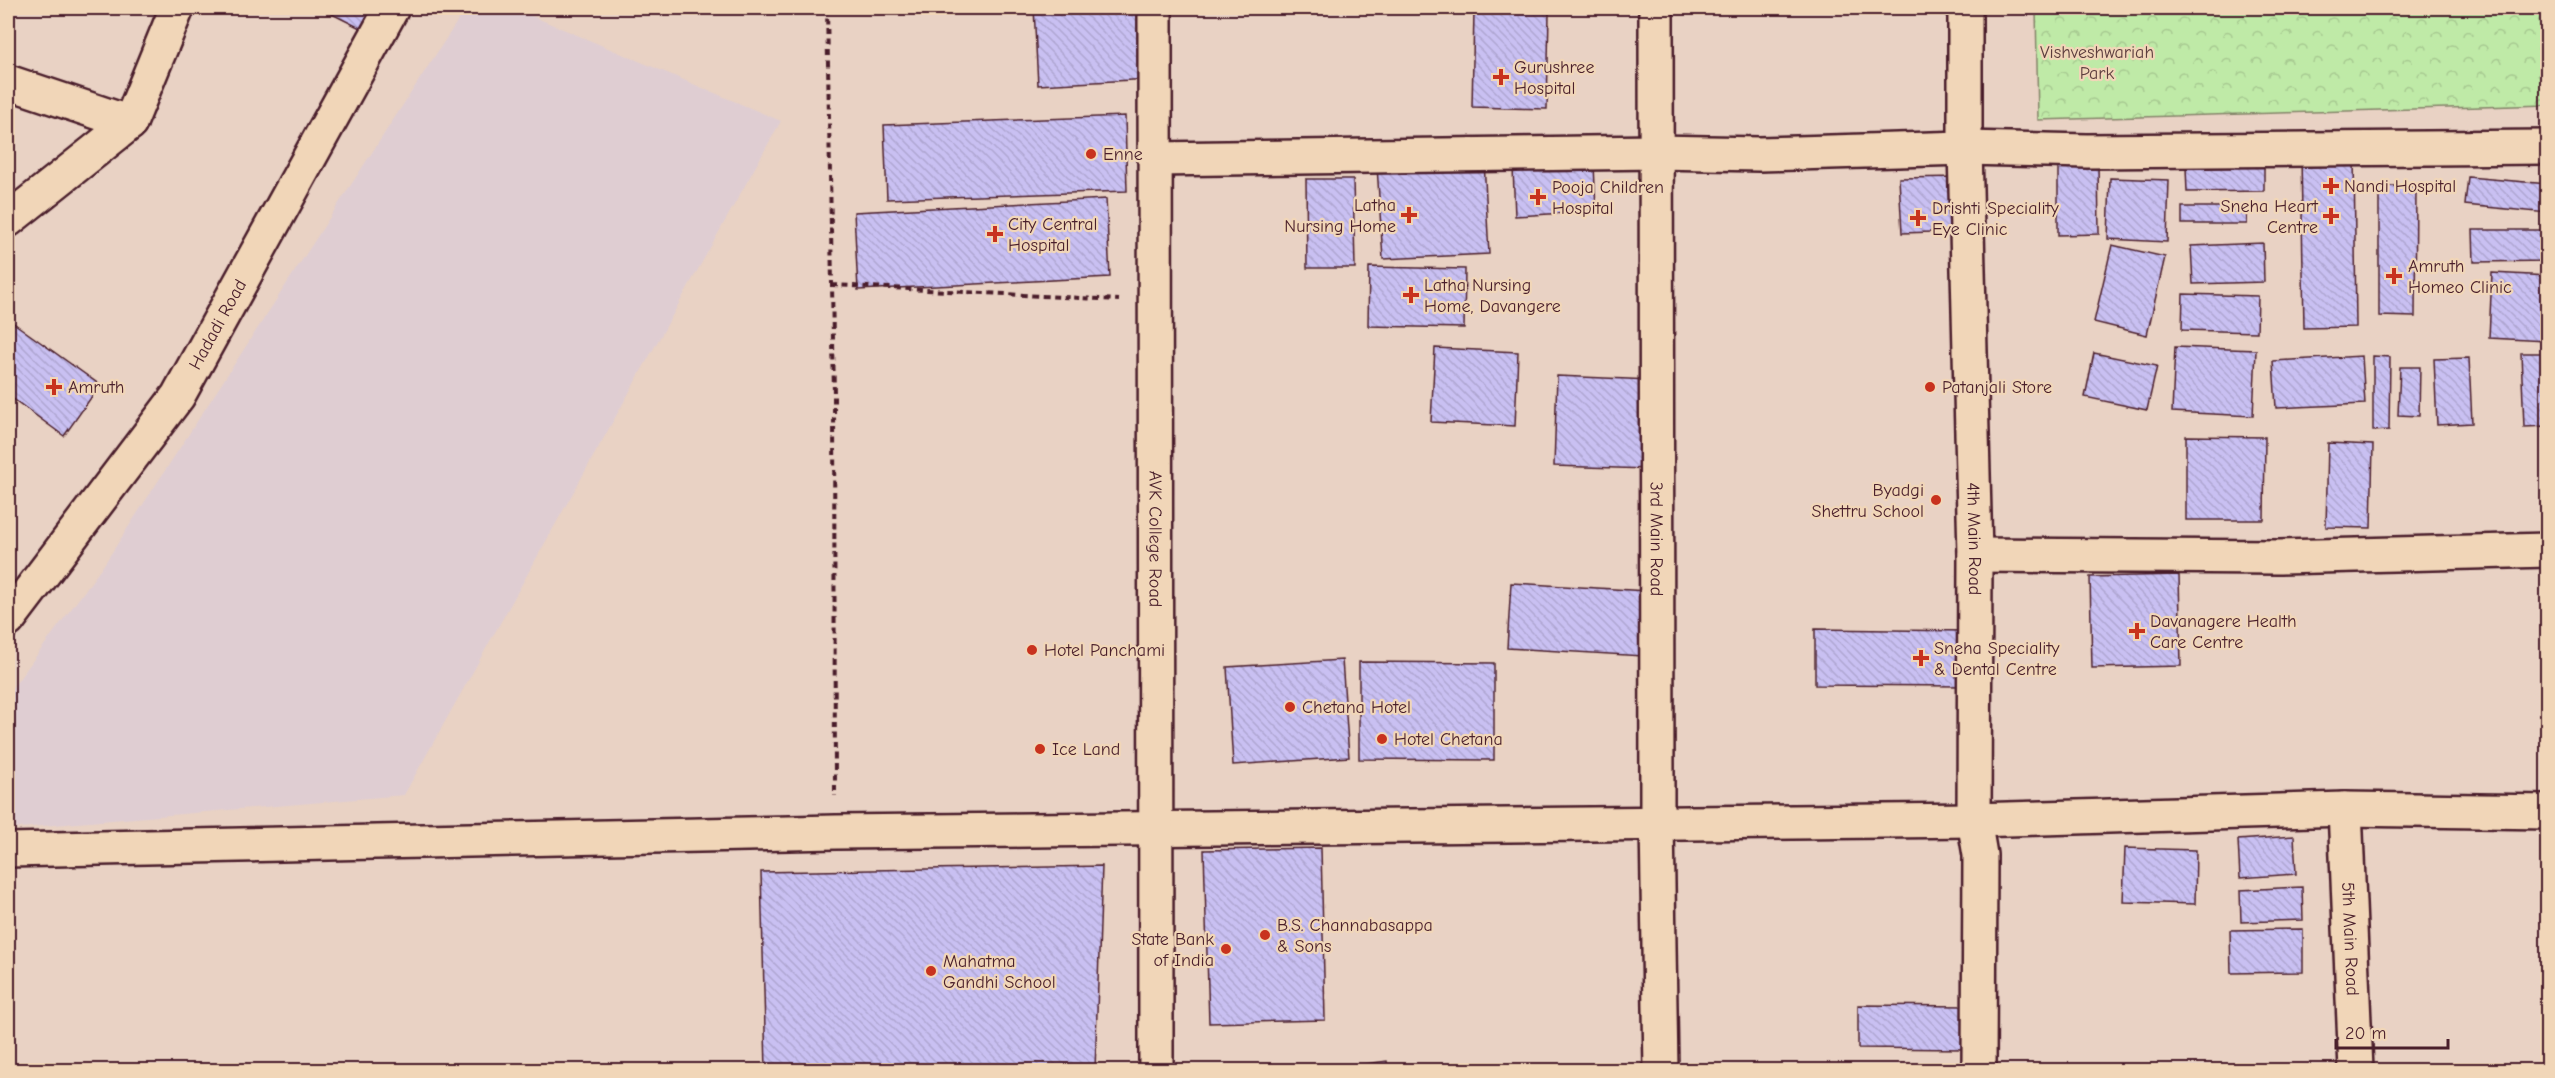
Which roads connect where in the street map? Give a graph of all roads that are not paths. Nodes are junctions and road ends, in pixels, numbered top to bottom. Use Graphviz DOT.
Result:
graph roads {
  1 [pos="177,8"];
  2 [pos="392,8"];
  3 [pos="1155,8"];
  4 [pos="1656,8"];
  5 [pos="1965,8"];
  6 [pos="8,82"];
  7 [pos="130,123"];
  8 [pos="2547,147"];
  9 [pos="1965,148"];
  10 [pos="1656,152"];
  11 [pos="1155,159"];
  12 [pos="8,220"];
  13 [pos="2547,550"];
  14 [pos="1975,555"];
  15 [pos="8,620"];
  16 [pos="2344,810"];
  17 [pos="2547,812"];
  18 [pos="1974,820"];
  19 [pos="1657,823"];
  20 [pos="1156,829"];
  21 [pos="8,850"];
  22 [pos="1156,1071"];
  23 [pos="1662,1071"];
  24 [pos="1979,1071"];
  25 [pos="2356,1071"];
  1 -- 7 [label="street"];
  2 -- 15 [label="street, Hadadi Road"];
  3 -- 11 [label="street, AVK College Road"];
  4 -- 10 [label="street, 3rd Main Road"];
  5 -- 9 [label="street, 4th Main Road"];
  6 -- 7 [label="street"];
  7 -- 12 [label="street"];
  8 -- 9 [label="street"];
  9 -- 10 [label="street"];
  9 -- 14 [label="street, 4th Main Road"];
  10 -- 11 [label="street"];
  10 -- 19 [label="street, 3rd Main Road"];
  11 -- 20 [label="street, AVK College Road"];
  13 -- 14 [label="street"];
  14 -- 18 [label="street, 4th Main Road"];
  16 -- 17 [label="street"];
  16 -- 18 [label="street"];
  16 -- 25 [label="street, 5th Main Road"];
  18 -- 19 [label="street"];
  18 -- 24 [label="street, 4th Main Road"];
  19 -- 20 [label="street"];
  19 -- 23 [label="street, 3rd Main Road"];
  20 -- 21 [label="street"];
  20 -- 22 [label="street, AVK College Road"];
}
